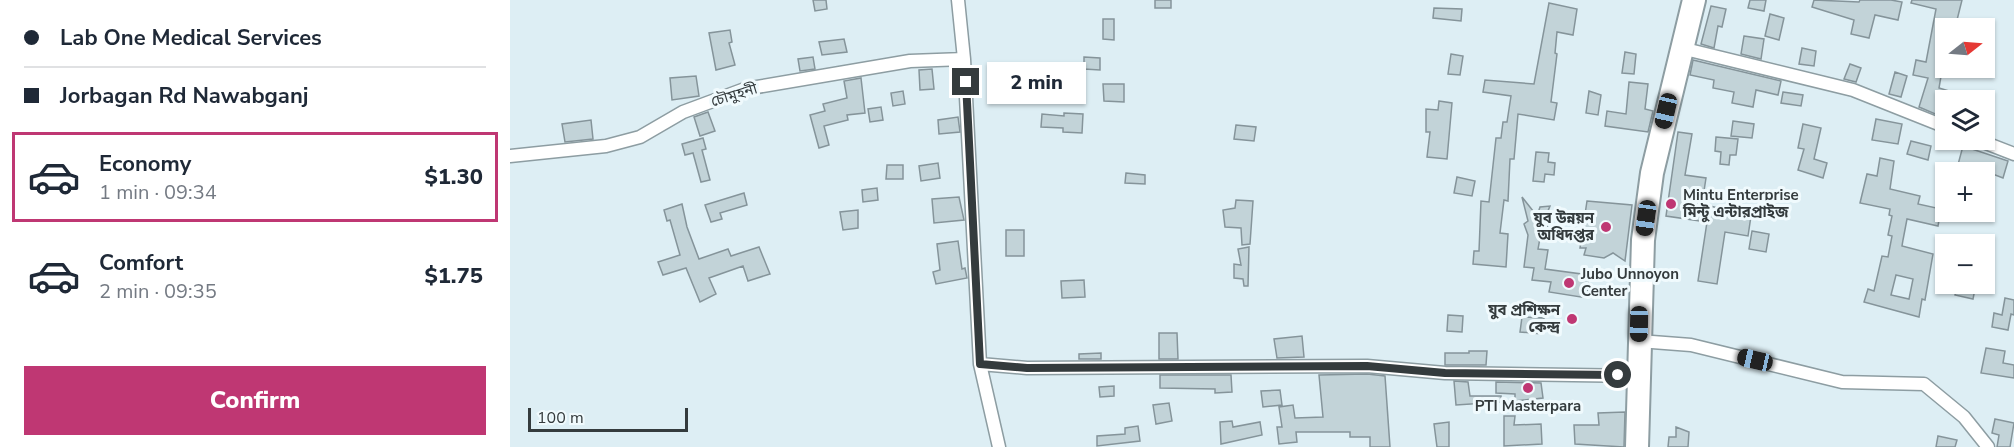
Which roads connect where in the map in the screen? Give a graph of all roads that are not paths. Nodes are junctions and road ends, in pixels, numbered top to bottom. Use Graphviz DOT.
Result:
graph roads {
  1 [pos="958,0"];
  2 [pos="1694,0"];
  3 [pos="1681,48"];
  4 [pos="964,59"];
  5 [pos="1935,122"];
  6 [pos="1995,147"];
  7 [pos="2014,154"];
  8 [pos="510,156"];
  9 [pos="1639,341"];
  10 [pos="980,364"];
  11 [pos="1639,376"];
  12 [pos="999,447"];
  13 [pos="1637,447"];
  14 [pos="1988,447"];
  1 -- 4 [label="street"];
  2 -- 3 [label="highway"];
  3 -- 5 [label="street"];
  3 -- 9 [label="highway"];
  4 -- 8 [label="street, চৌমুহনী"];
  4 -- 10 [label="street"];
  6 -- 7 [label="street"];
  9 -- 11 [label="highway"];
  9 -- 14 [label="street"];
  10 -- 11 [label="street"];
  10 -- 12 [label="street"];
  11 -- 13 [label="highway"];
}
